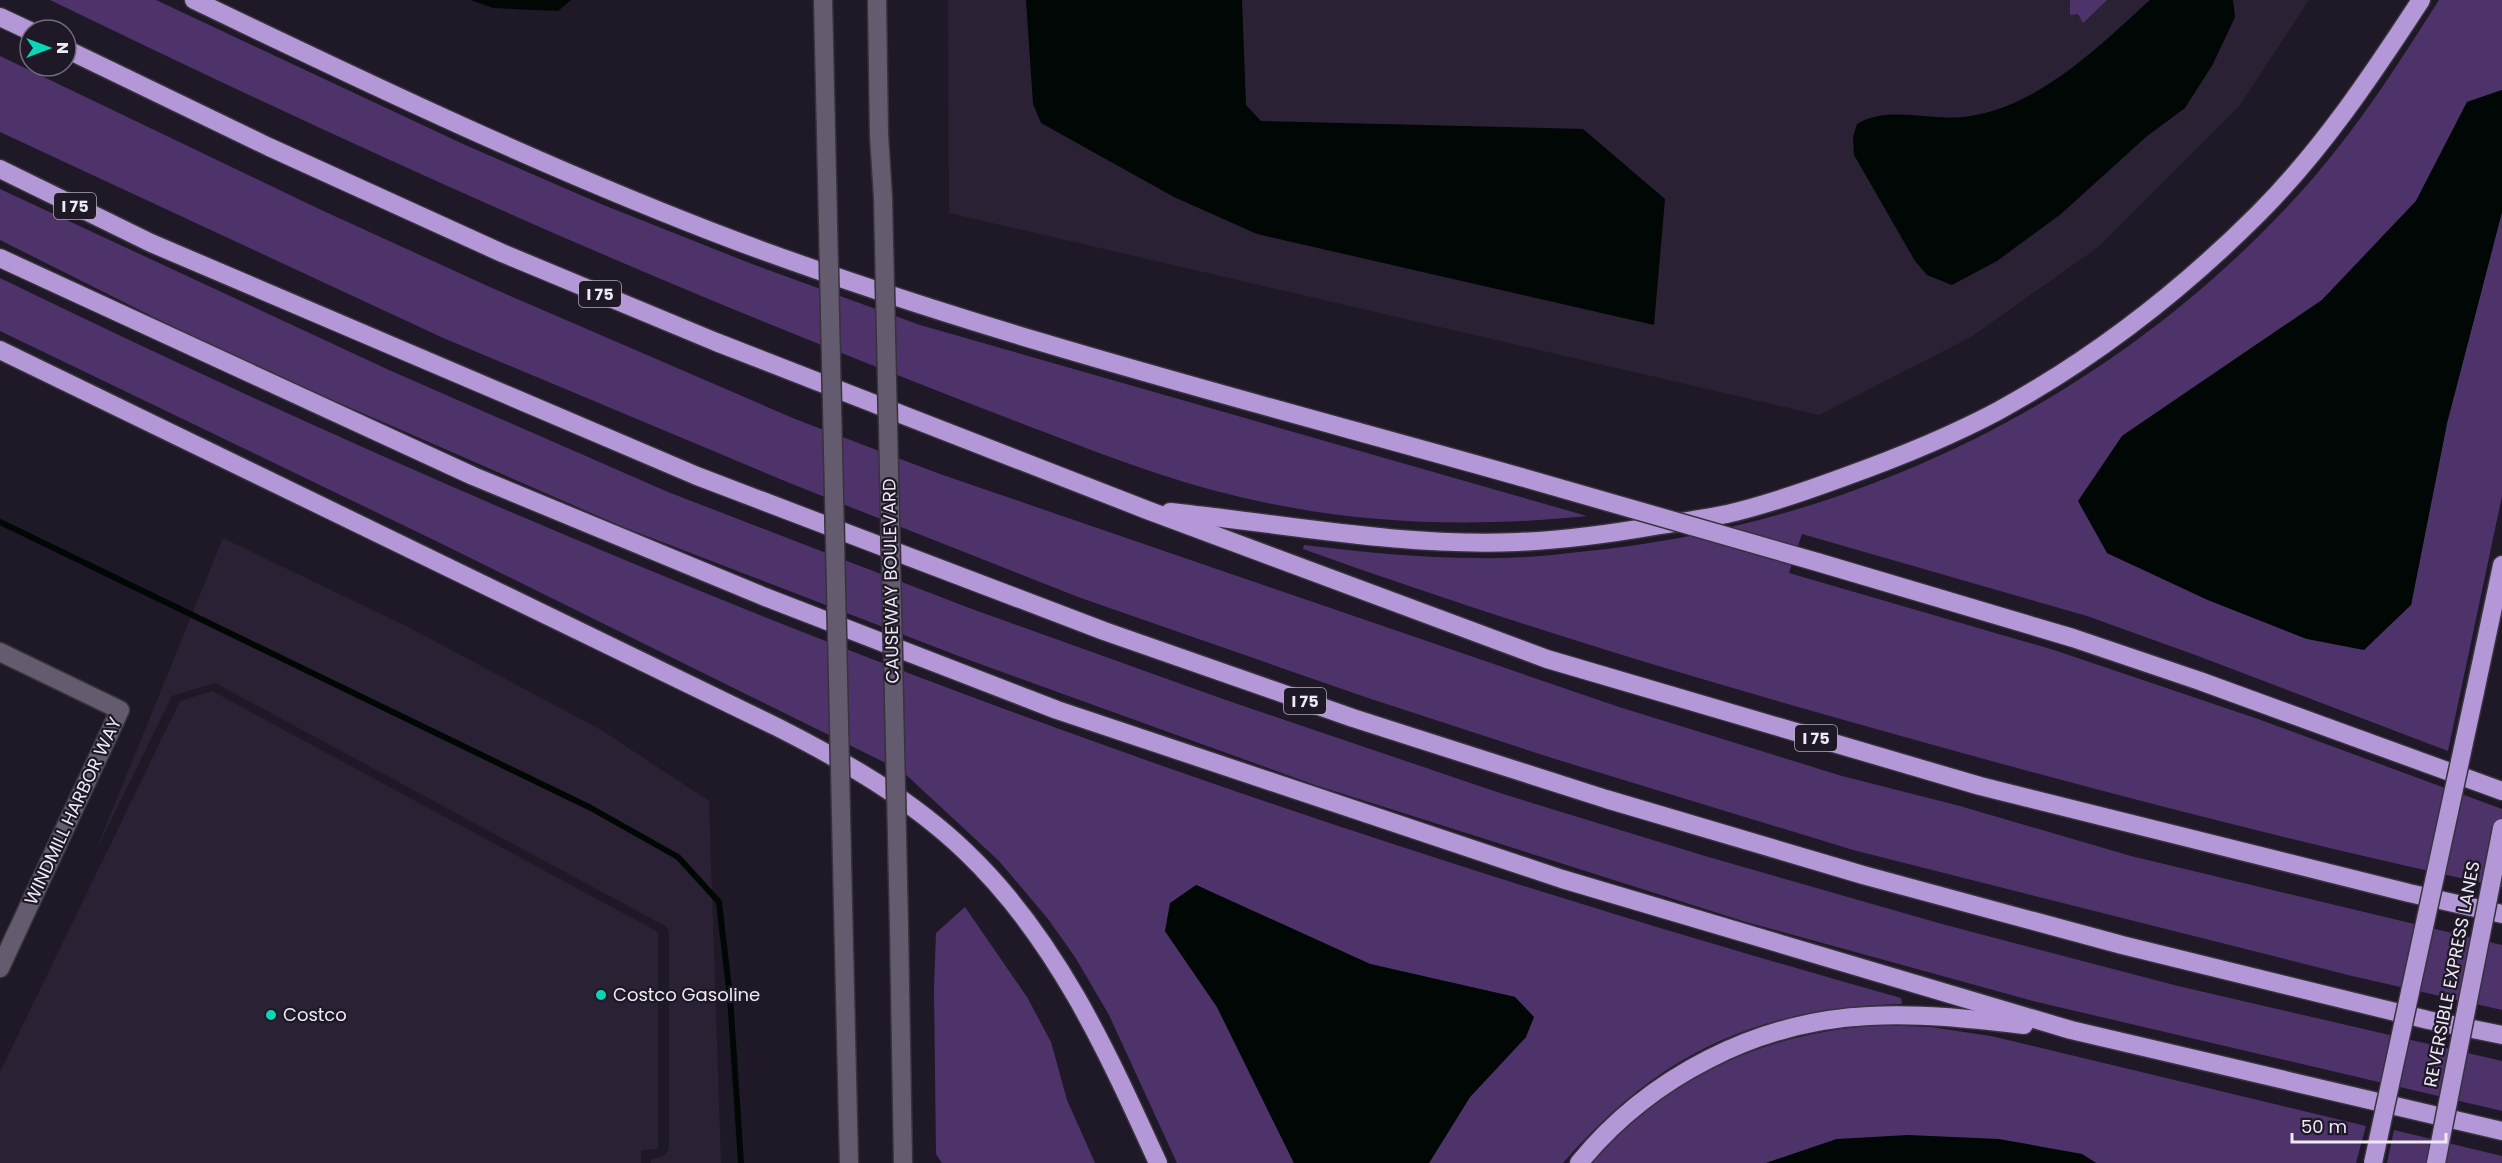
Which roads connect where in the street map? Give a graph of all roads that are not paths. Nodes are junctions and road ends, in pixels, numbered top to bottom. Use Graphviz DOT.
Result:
graph roads {
  1 [pos="194,0"];
  2 [pos="823,0"];
  3 [pos="877,0"];
  4 [pos="2421,0"];
  5 [pos="0,17"];
  6 [pos="18,25"];
  7 [pos="78,55"];
  8 [pos="0,169"];
  9 [pos="0,258"];
  10 [pos="0,350"];
  11 [pos="1147,510"];
  12 [pos="2502,565"];
  13 [pos="0,652"];
  14 [pos="2502,791"];
  15 [pos="2502,828"];
  16 [pos="2502,914"];
  17 [pos="0,968"];
  18 [pos="2071,1030"];
  19 [pos="2502,1035"];
  20 [pos="2502,1131"];
  21 [pos="849,1163"];
  22 [pos="903,1163"];
  23 [pos="1158,1163"];
  24 [pos="1579,1163"];
  25 [pos="2373,1163"];
  26 [pos="2436,1163"];
  1 -- 14 [label="highway, bridge"];
  2 -- 21 [label="main road, bridge"];
  3 -- 22 [label="main road, CAUSEWAY BOULEVARD, bridge"];
  4 -- 11 [label="highway"];
  5 -- 6 [label="highway"];
  7 -- 11 [label="highway, I 75"];
  8 -- 19 [label="highway, I 75"];
  9 -- 18 [label="highway"];
  10 -- 23 [label="highway"];
  11 -- 16 [label="highway, I 75"];
  12 -- 25 [label="highway, bridge"];
  13 -- 17 [label="main road, WINDMILL HARBOR WAY"];
  15 -- 26 [label="highway, REVERSIBLE EXPRESS LANES, bridge"];
  18 -- 20 [label="highway"];
  18 -- 24 [label="highway"];
}
